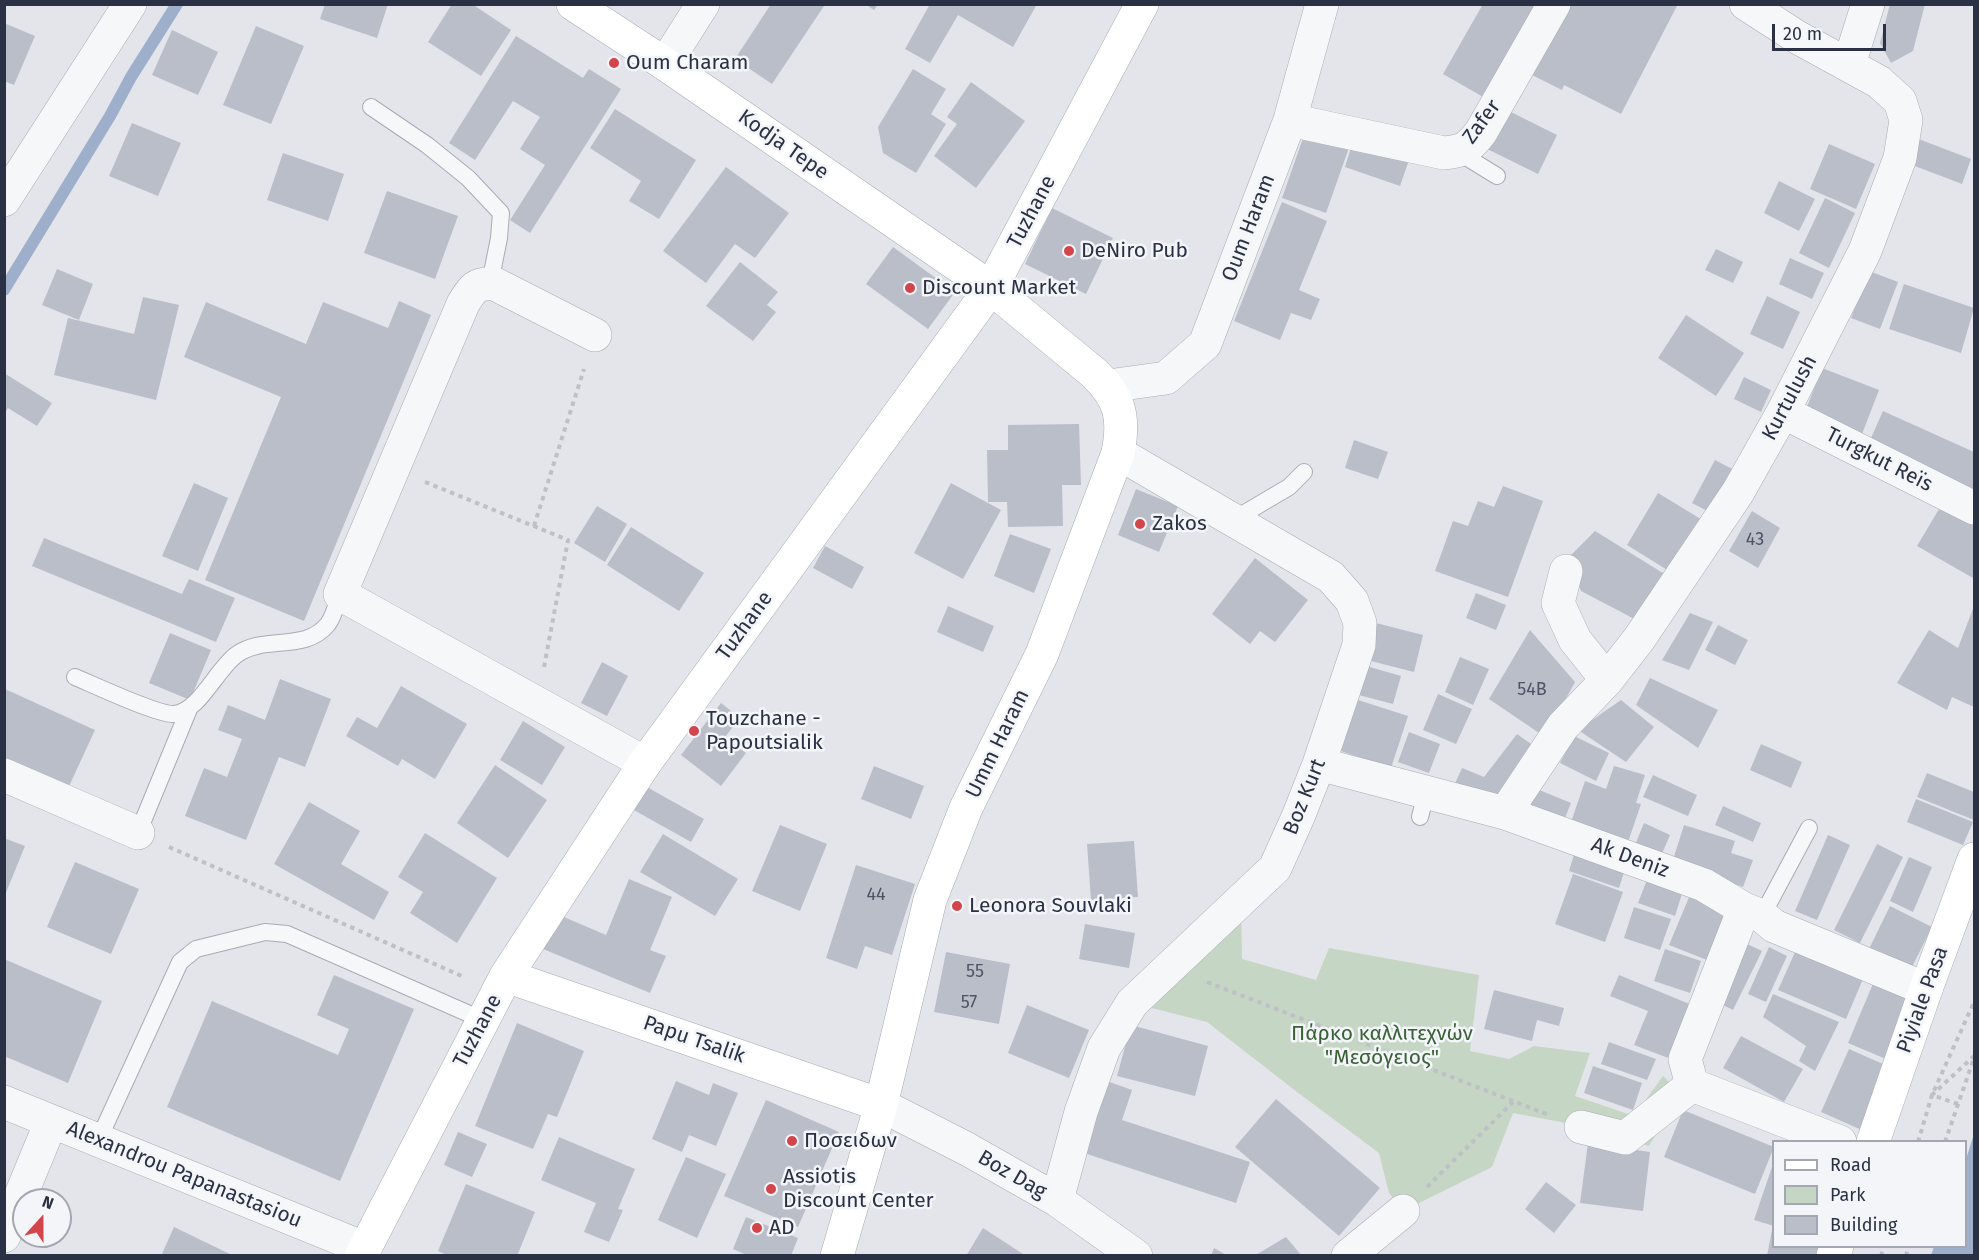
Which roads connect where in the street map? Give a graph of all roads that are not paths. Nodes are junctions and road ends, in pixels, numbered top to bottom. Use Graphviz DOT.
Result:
graph roads {
  1 [pos="130,4"];
  2 [pos="573,4"];
  3 [pos="703,4"];
  4 [pos="1142,4"];
  5 [pos="1322,4"];
  6 [pos="1554,4"];
  7 [pos="1746,4"];
  8 [pos="1868,4"];
  9 [pos="665,64"];
  10 [pos="1849,64"];
  11 [pos="370,108"];
  12 [pos="1290,120"];
  13 [pos="1458,152"];
  14 [pos="1497,176"];
  15 [pos="4,200"];
  16 [pos="490,283"];
  17 [pos="991,288"];
  18 [pos="595,335"];
  19 [pos="1108,386"];
  20 [pos="1784,412"];
  21 [pos="1118,453"];
  22 [pos="1304,472"];
  23 [pos="1974,508"];
  24 [pos="1233,520"];
  25 [pos="1566,571"];
  26 [pos="340,594"];
  27 [pos="75,677"];
  28 [pos="1607,680"];
  29 [pos="189,709"];
  30 [pos="645,763"];
  31 [pos="1319,764"];
  32 [pos="4,775"];
  33 [pos="1504,813"];
  34 [pos="1809,828"];
  35 [pos="138,833"];
  36 [pos="1974,860"];
  37 [pos="1753,913"];
  38 [pos="1926,989"];
  39 [pos="496,996"];
  40 [pos="1692,1085"];
  41 [pos="4,1102"];
  42 [pos="881,1105"];
  43 [pos="51,1122"];
  44 [pos="1581,1127"];
  45 [pos="1835,1140"];
  46 [pos="1874,1140"];
  47 [pos="98,1141"];
  48 [pos="1058,1200"];
  49 [pos="1403,1211"];
  50 [pos="4,1236"];
  51 [pos="362,1252"];
  52 [pos="837,1256"];
  53 [pos="1136,1256"];
  54 [pos="1348,1256"];
  1 -- 15 [label="street"];
  2 -- 9 [label="street, Kodja Tepe"];
  3 -- 9 [label="street"];
  4 -- 17 [label="street, Tuzhane"];
  5 -- 12 [label="street, Oum Haram"];
  6 -- 13 [label="street, Zafer"];
  7 -- 10 [label="street, Kurtulush"];
  8 -- 10 [label="street"];
  9 -- 17 [label="street, Kodja Tepe"];
  10 -- 20 [label="street, Kurtulush"];
  11 -- 16 [label="lane"];
  12 -- 13 [label="street, Zafer"];
  12 -- 19 [label="street, Oum Haram"];
  13 -- 14 [label="lane"];
  16 -- 18 [label="street"];
  16 -- 26 [label="street"];
  17 -- 19 [label="street, Umm Haram"];
  17 -- 30 [label="street, Tuzhane"];
  19 -- 21 [label="street, Umm Haram"];
  20 -- 23 [label="street, Turgkut Reïs"];
  20 -- 28 [label="street, Kurtulush"];
  21 -- 24 [label="street, Boz Kurt"];
  21 -- 42 [label="street, Umm Haram"];
  22 -- 24 [label="lane"];
  24 -- 31 [label="street, Boz Kurt"];
  25 -- 28 [label="street"];
  26 -- 29 [label="lane"];
  26 -- 30 [label="street"];
  27 -- 29 [label="lane"];
  28 -- 33 [label="street, Kurtulush"];
  29 -- 35 [label="lane"];
  30 -- 39 [label="street, Tuzhane"];
  31 -- 33 [label="street, Ak Deniz"];
  31 -- 48 [label="street, Boz Kurt"];
  32 -- 35 [label="street"];
  33 -- 37 [label="street, Ak Deniz"];
  34 -- 37 [label="lane"];
  36 -- 38 [label="street, Piyiale Pasa"];
  37 -- 38 [label="street, Ak Deniz"];
  37 -- 40 [label="street"];
  38 -- 46 [label="street, Piyiale Pasa"];
  39 -- 42 [label="street, Papu Tsalik"];
  39 -- 47 [label="lane"];
  39 -- 51 [label="street, Tuzhane"];
  40 -- 44 [label="street"];
  40 -- 45 [label="street"];
  41 -- 43 [label="street, Alexandrou Papanastasiou"];
  42 -- 48 [label="street, Boz Dag"];
  42 -- 52 [label="street, Umm Haram"];
  43 -- 47 [label="street, Alexandrou Papanastasiou"];
  43 -- 50 [label="street"];
  47 -- 51 [label="street, Alexandrou Papanastasiou"];
  48 -- 53 [label="street, Boz Dag"];
  49 -- 54 [label="street"];
}
